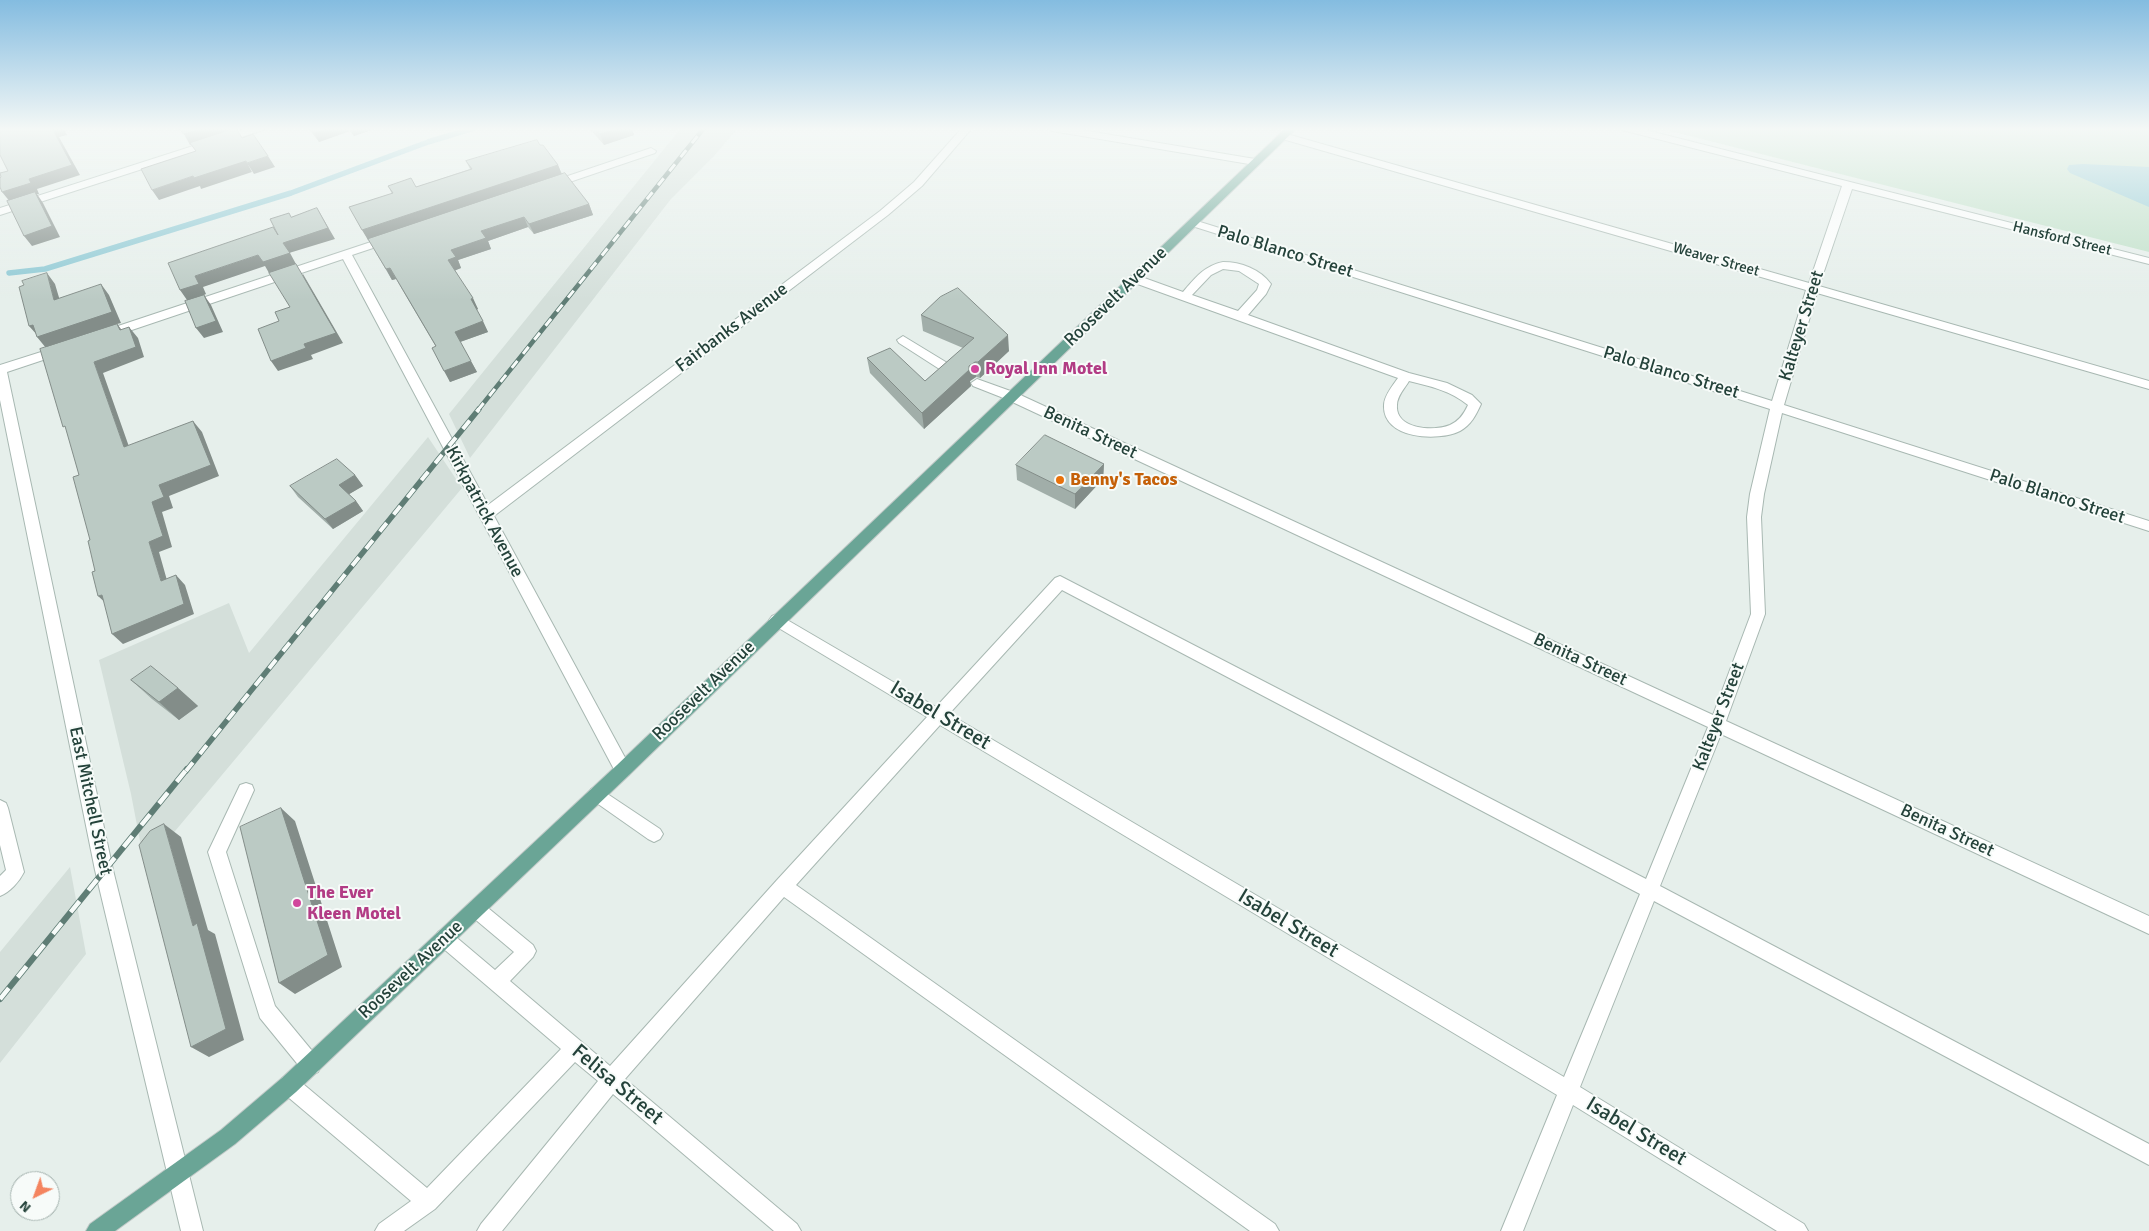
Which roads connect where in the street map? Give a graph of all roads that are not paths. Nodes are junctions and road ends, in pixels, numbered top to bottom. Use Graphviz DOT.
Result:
graph roads {
  1 [pos="82,185"];
  2 [pos="550,185"];
  3 [pos="916,185"];
  4 [pos="1232,185"];
  5 [pos="1467,185"];
  6 [pos="1848,185"];
  7 [pos="1850,185"];
  8 [pos="540,189"];
  9 [pos="0,212"];
  10 [pos="1193,223"];
  11 [pos="401,236"];
  12 [pos="346,254"];
  13 [pos="2149,262"];
  14 [pos="1136,279"];
  15 [pos="1813,288"];
  16 [pos="1185,296"];
  17 [pos="1240,316"];
  18 [pos="94,338"];
  19 [pos="903,340"];
  20 [pos="75,345"];
  21 [pos="945,367"];
  22 [pos="0,369"];
  23 [pos="1406,376"];
  24 [pos="977,383"];
  25 [pos="2149,385"];
  26 [pos="1011,396"];
  27 [pos="1778,407"];
  28 [pos="486,514"];
  29 [pos="2149,526"];
  30 [pos="777,620"];
  31 [pos="939,716"];
  32 [pos="1717,724"];
  33 [pos="623,770"];
  34 [pos="246,790"];
  35 [pos="597,794"];
  36 [pos="0,808"];
  37 [pos="654,834"];
  38 [pos="783,886"];
  39 [pos="0,888"];
  40 [pos="1650,890"];
  41 [pos="476,909"];
  42 [pos="2149,925"];
  43 [pos="444,938"];
  44 [pos="496,982"];
  45 [pos="575,1048"];
  46 [pos="311,1065"];
  47 [pos="611,1080"];
  48 [pos="289,1085"];
  49 [pos="1569,1091"];
  50 [pos="2149,1155"];
  51 [pos="180,1173"];
  52 [pos="428,1202"];
  53 [pos="98,1231"];
  54 [pos="192,1231"];
  55 [pos="386,1231"];
  56 [pos="488,1231"];
  57 [pos="790,1231"];
  58 [pos="1268,1231"];
  59 [pos="1512,1231"];
  60 [pos="1797,1231"];
  1 -- 9 [label="street"];
  2 -- 8 [label="street"];
  3 -- 28 [label="street, Fairbanks Avenue"];
  4 -- 10 [label="main road, Roosevelt Avenue"];
  5 -- 15 [label="street, Weaver Street"];
  6 -- 15 [label="street, Kalteyer Street"];
  7 -- 13 [label="street, Hansford Street"];
  10 -- 14 [label="main road, Roosevelt Avenue"];
  10 -- 27 [label="street, Palo Blanco Street"];
  11 -- 12 [label="street"];
  12 -- 18 [label="street"];
  12 -- 28 [label="street, Kirkpatrick Avenue"];
  14 -- 16 [label="street"];
  14 -- 26 [label="main road, Roosevelt Avenue"];
  15 -- 25 [label="street, Weaver Street"];
  15 -- 27 [label="street, Kalteyer Street"];
  16 -- 17 [label="street"];
  16 -- 17 [label="street"];
  17 -- 23 [label="street"];
  19 -- 21 [label="street"];
  20 -- 22 [label="street"];
  22 -- 51 [label="street, East Mitchell Street"];
  23 -- 23 [label="street"];
  24 -- 26 [label="street, Benita Street"];
  26 -- 30 [label="main road, Roosevelt Avenue"];
  26 -- 32 [label="street, Benita Street"];
  27 -- 29 [label="street, Palo Blanco Street"];
  27 -- 32 [label="street, Kalteyer Street"];
  28 -- 33 [label="street, Kirkpatrick Avenue"];
  30 -- 31 [label="street, Isabel Street"];
  30 -- 33 [label="main road, Roosevelt Avenue"];
  31 -- 38 [label="street"];
  31 -- 40 [label="street"];
  31 -- 49 [label="street, Isabel Street"];
  32 -- 40 [label="street, Kalteyer Street"];
  32 -- 42 [label="street, Benita Street"];
  33 -- 35 [label="main road, Roosevelt Avenue"];
  34 -- 46 [label="street"];
  35 -- 37 [label="street"];
  35 -- 41 [label="main road, Roosevelt Avenue"];
  36 -- 39 [label="street"];
  38 -- 47 [label="street"];
  38 -- 58 [label="street"];
  40 -- 49 [label="street, Kalteyer Street"];
  40 -- 50 [label="street"];
  41 -- 43 [label="main road, Roosevelt Avenue"];
  41 -- 44 [label="street"];
  43 -- 44 [label="street, Felisa Street"];
  43 -- 46 [label="main road, Roosevelt Avenue"];
  44 -- 45 [label="street, Felisa Street"];
  45 -- 47 [label="street, Felisa Street"];
  45 -- 52 [label="street"];
  46 -- 48 [label="main road, Roosevelt Avenue"];
  47 -- 56 [label="street"];
  47 -- 57 [label="street, Felisa Street"];
  48 -- 51 [label="main road, Roosevelt Avenue"];
  48 -- 52 [label="street"];
  49 -- 59 [label="street, Kalteyer Street"];
  49 -- 60 [label="street, Isabel Street"];
  51 -- 53 [label="main road, Roosevelt Avenue"];
  51 -- 54 [label="street, East Mitchell Street"];
  52 -- 55 [label="street"];
}
